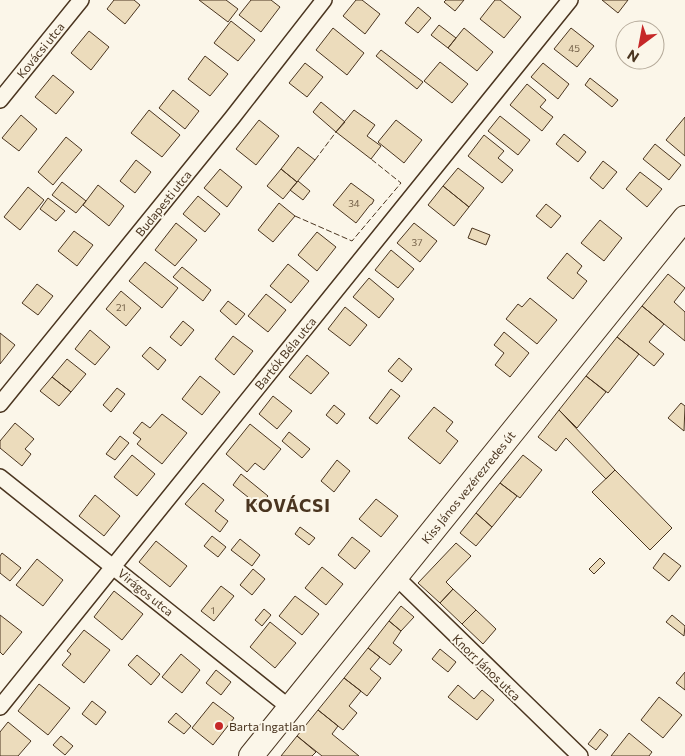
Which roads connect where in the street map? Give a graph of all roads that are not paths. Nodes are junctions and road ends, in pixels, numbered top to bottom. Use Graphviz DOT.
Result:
graph roads {
  1 [pos="81,0"];
  2 [pos="324,0"];
  3 [pos="570,0"];
  4 [pos="0,100"];
  5 [pos="685,218"];
  6 [pos="0,404"];
  7 [pos="0,477"];
  8 [pos="113,565"];
  9 [pos="396,577"];
  10 [pos="0,707"];
  11 [pos="290,708"];
  12 [pos="251,756"];
  13 [pos="580,756"];
  1 -- 4 [label="street, Kovácsi utca"];
  2 -- 6 [label="street, Budapesti utca"];
  3 -- 8 [label="street, Bartók Béla utca"];
  5 -- 9 [label="main road, Kiss János vezérezredes út"];
  7 -- 8 [label="street, Virágos utca"];
  8 -- 10 [label="street, Bartók Béla utca"];
  8 -- 11 [label="street, Virágos utca"];
  9 -- 11 [label="main road, Kiss János vezérezredes út"];
  9 -- 13 [label="street, Knorr János utca"];
  11 -- 12 [label="main road, Kiss János vezérezredes út"];
}
